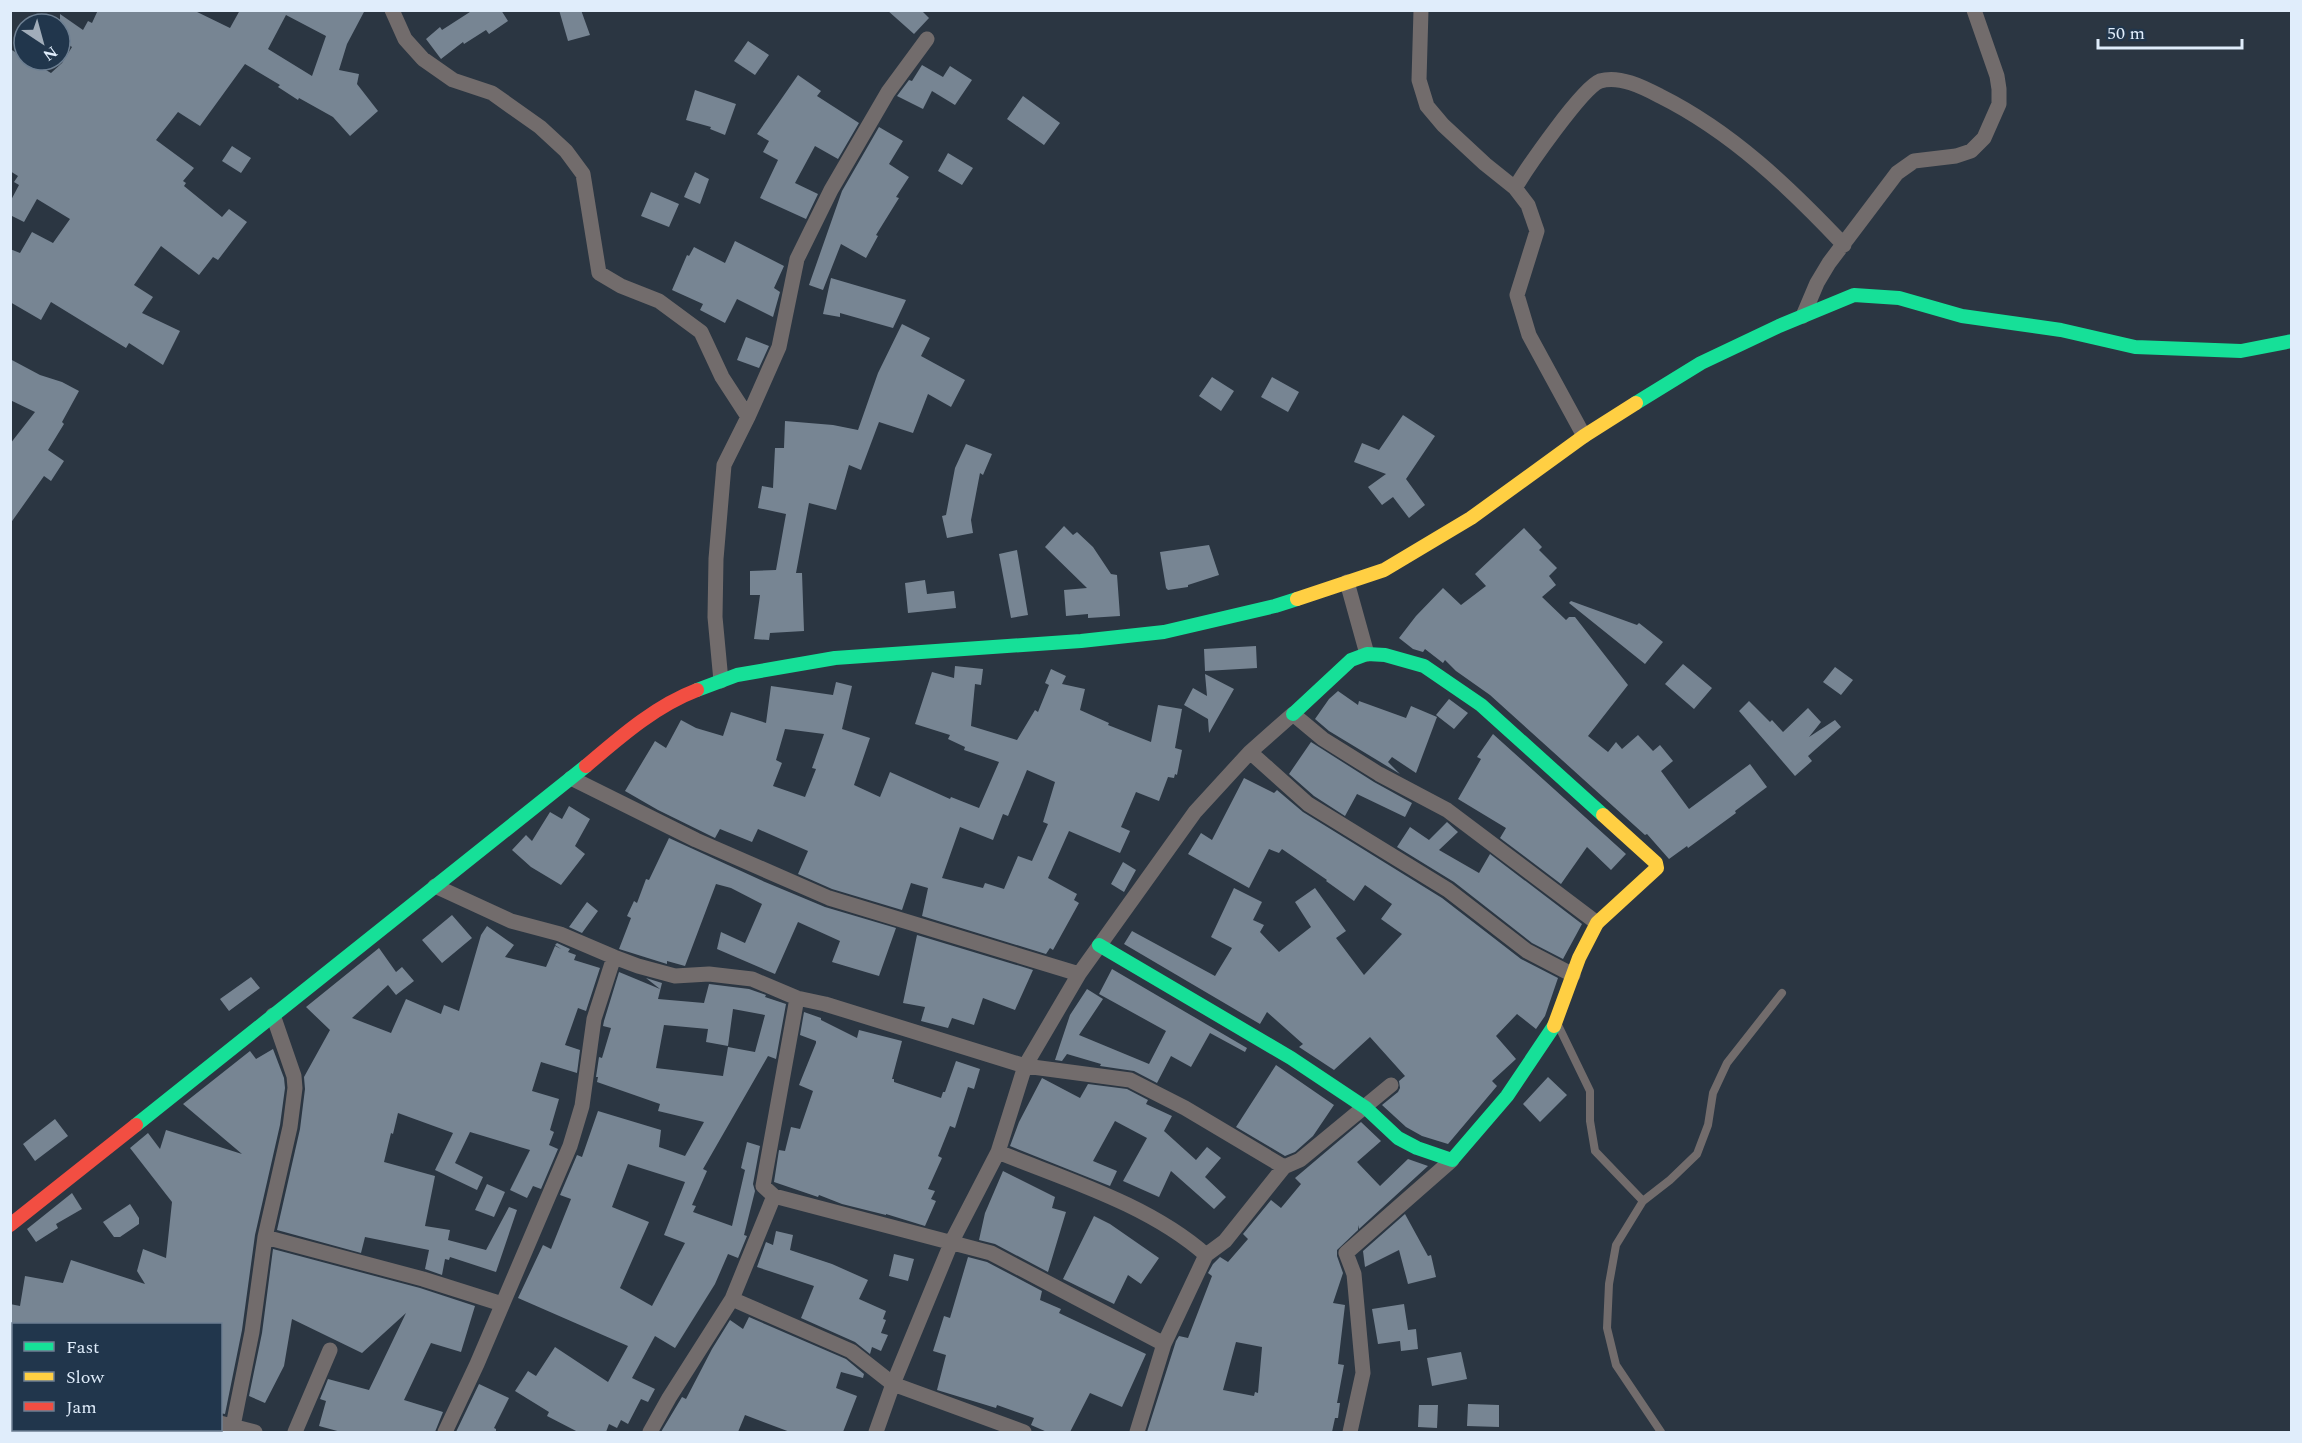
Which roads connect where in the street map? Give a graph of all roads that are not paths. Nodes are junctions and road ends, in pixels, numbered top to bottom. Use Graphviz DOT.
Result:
graph roads {
  1 [pos="392,10"];
  2 [pos="1421,10"];
  3 [pos="1974,10"];
  4 [pos="927,39"];
  5 [pos="1515,188"];
  6 [pos="1844,245"];
  7 [pos="1803,316"];
  8 [pos="2292,341"];
  9 [pos="748,417"];
  10 [pos="1584,436"];
  11 [pos="1347,582"];
  12 [pos="1367,654"];
  13 [pos="721,681"];
  14 [pos="1293,714"];
  15 [pos="1250,752"];
  16 [pos="571,778"];
  17 [pos="435,886"];
  18 [pos="1597,923"];
  19 [pos="1099,945"];
  20 [pos="614,957"];
  21 [pos="1079,974"];
  22 [pos="1573,975"];
  23 [pos="1782,993"];
  24 [pos="797,998"];
  25 [pos="273,1015"];
  26 [pos="1557,1022"];
  27 [pos="1025,1066"];
  28 [pos="1391,1085"];
  29 [pos="1366,1107"];
  30 [pos="998,1152"];
  31 [pos="1452,1160"];
  32 [pos="1284,1167"];
  33 [pos="774,1196"];
  34 [pos="1643,1201"];
  35 [pos="10,1225"];
  36 [pos="265,1237"];
  37 [pos="952,1241"];
  38 [pos="1206,1255"];
  39 [pos="732,1299"];
  40 [pos="502,1304"];
  41 [pos="1164,1344"];
  42 [pos="330,1350"];
  43 [pos="893,1384"];
  44 [pos="227,1425"];
  45 [pos="255,1432"];
  46 [pos="295,1432"];
  47 [pos="445,1432"];
  48 [pos="650,1432"];
  49 [pos="876,1432"];
  50 [pos="1024,1432"];
  51 [pos="1137,1432"];
  52 [pos="1350,1432"];
  53 [pos="1661,1432"];
  1 -- 9 [label="street"];
  2 -- 5 [label="street"];
  3 -- 6 [label="street"];
  4 -- 9 [label="street"];
  5 -- 6 [label="street"];
  5 -- 10 [label="street"];
  6 -- 7 [label="street"];
  7 -- 8 [label="street"];
  7 -- 10 [label="street"];
  9 -- 13 [label="street"];
  10 -- 11 [label="street"];
  11 -- 12 [label="street"];
  11 -- 13 [label="street"];
  12 -- 14 [label="street"];
  12 -- 18 [label="street"];
  13 -- 16 [label="street"];
  14 -- 15 [label="street"];
  14 -- 18 [label="street"];
  15 -- 19 [label="street"];
  15 -- 22 [label="street"];
  16 -- 17 [label="street"];
  16 -- 21 [label="street"];
  17 -- 20 [label="street"];
  17 -- 25 [label="street"];
  18 -- 22 [label="street"];
  19 -- 21 [label="street"];
  19 -- 29 [label="street"];
  20 -- 24 [label="street"];
  20 -- 40 [label="street"];
  21 -- 27 [label="street"];
  22 -- 26 [label="street"];
  23 -- 34 [label="lane"];
  24 -- 27 [label="street"];
  24 -- 33 [label="street"];
  25 -- 35 [label="street"];
  25 -- 36 [label="street"];
  26 -- 31 [label="street"];
  26 -- 34 [label="lane"];
  27 -- 30 [label="street"];
  27 -- 32 [label="street"];
  28 -- 29 [label="street"];
  29 -- 31 [label="street"];
  29 -- 32 [label="street"];
  30 -- 37 [label="street"];
  30 -- 38 [label="street"];
  31 -- 52 [label="street"];
  32 -- 38 [label="street"];
  33 -- 37 [label="street"];
  33 -- 39 [label="street"];
  34 -- 53 [label="lane"];
  36 -- 40 [label="street"];
  36 -- 44 [label="street"];
  37 -- 41 [label="street"];
  37 -- 43 [label="street"];
  38 -- 41 [label="street"];
  39 -- 43 [label="street"];
  39 -- 48 [label="street"];
  40 -- 47 [label="street"];
  41 -- 51 [label="street"];
  42 -- 46 [label="street"];
  43 -- 49 [label="street"];
  43 -- 50 [label="street"];
  44 -- 45 [label="street"];
}
